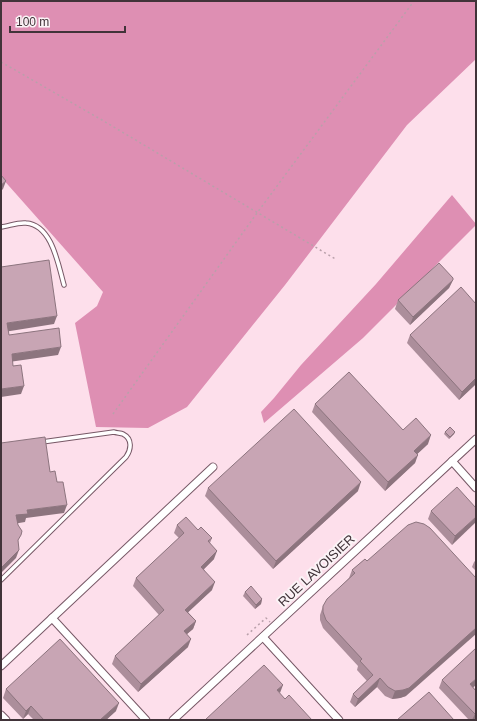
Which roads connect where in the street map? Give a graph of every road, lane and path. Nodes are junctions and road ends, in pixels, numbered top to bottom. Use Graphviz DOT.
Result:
graph roads {
  1 [pos="414,1"];
  2 [pos="1,62"];
  3 [pos="257,212"];
  4 [pos="1,227"];
  5 [pos="337,260"];
  6 [pos="64,285"];
  7 [pos="113,414"];
  8 [pos="476,439"];
  9 [pos="38,442"];
  10 [pos="452,461"];
  11 [pos="213,467"];
  12 [pos="476,488"];
  13 [pos="1,580"];
  14 [pos="52,618"];
  15 [pos="274,626"];
  16 [pos="247,635"];
  17 [pos="263,637"];
  18 [pos="1,666"];
  19 [pos="1,715"];
  20 [pos="6,720"];
  21 [pos="146,720"];
  22 [pos="173,720"];
  23 [pos="339,720"];
  1 -- 3 [label="path"];
  2 -- 3 [label="path"];
  3 -- 5 [label="path"];
  3 -- 7 [label="path"];
  4 -- 6 [label="lane"];
  8 -- 10 [label="street, RUE LAVOISIER"];
  9 -- 13 [label="lane"];
  10 -- 12 [label="street"];
  10 -- 15 [label="street, RUE LAVOISIER"];
  11 -- 14 [label="street"];
  14 -- 18 [label="street"];
  14 -- 21 [label="street"];
  15 -- 16 [label="path"];
  15 -- 17 [label="street, RUE LAVOISIER"];
  17 -- 22 [label="street, RUE LAVOISIER"];
  17 -- 23 [label="street"];
  19 -- 20 [label="street"];
}
